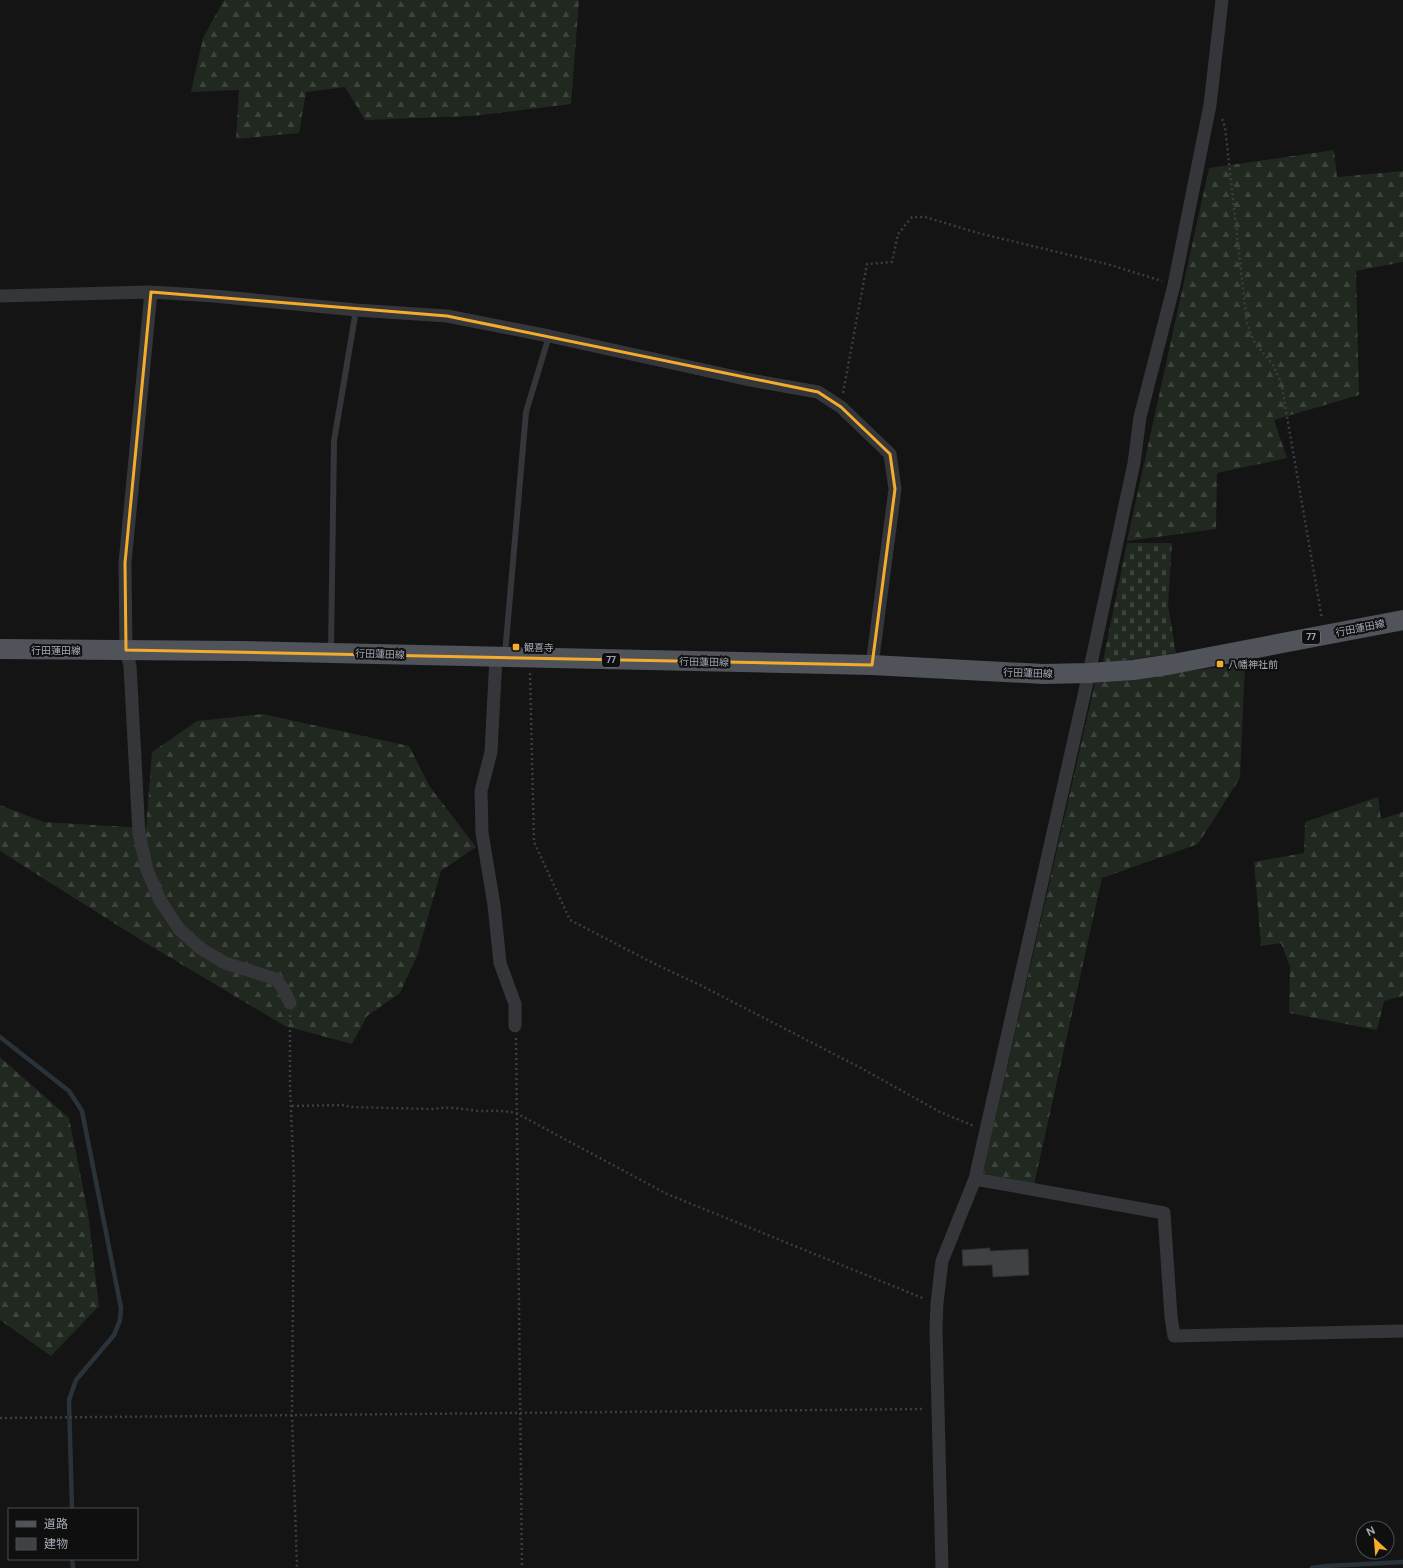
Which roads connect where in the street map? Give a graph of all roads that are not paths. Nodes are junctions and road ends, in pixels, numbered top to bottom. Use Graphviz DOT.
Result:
graph roads {
  1 [pos="1222,0"];
  2 [pos="151,292"];
  3 [pos="0,296"];
  4 [pos="356,310"];
  5 [pos="549,336"];
  6 [pos="1403,620"];
  7 [pos="0,649"];
  8 [pos="126,650"];
  9 [pos="331,653"];
  10 [pos="500,657"];
  11 [pos="872,665"];
  12 [pos="1089,673"];
  13 [pos="290,1004"];
  14 [pos="516,1026"];
  15 [pos="975,1179"];
  16 [pos="1403,1331"];
  17 [pos="942,1568"];
  1 -- 12 [label="street"];
  2 -- 3 [label="street"];
  2 -- 4 [label="street"];
  2 -- 8 [label="street"];
  4 -- 5 [label="street"];
  4 -- 9 [label="lane"];
  5 -- 10 [label="lane"];
  5 -- 11 [label="street"];
  6 -- 12 [label="main road, 行田蓮田線 / 77"];
  7 -- 8 [label="main road, 行田蓮田線 / 77"];
  8 -- 9 [label="main road, 行田蓮田線 / 77"];
  8 -- 13 [label="street"];
  9 -- 10 [label="main road, 行田蓮田線 / 77"];
  10 -- 11 [label="main road, 行田蓮田線 / 77"];
  10 -- 14 [label="street"];
  11 -- 12 [label="main road, 行田蓮田線 / 77"];
  12 -- 15 [label="street"];
  15 -- 16 [label="street"];
  15 -- 17 [label="street"];
}
